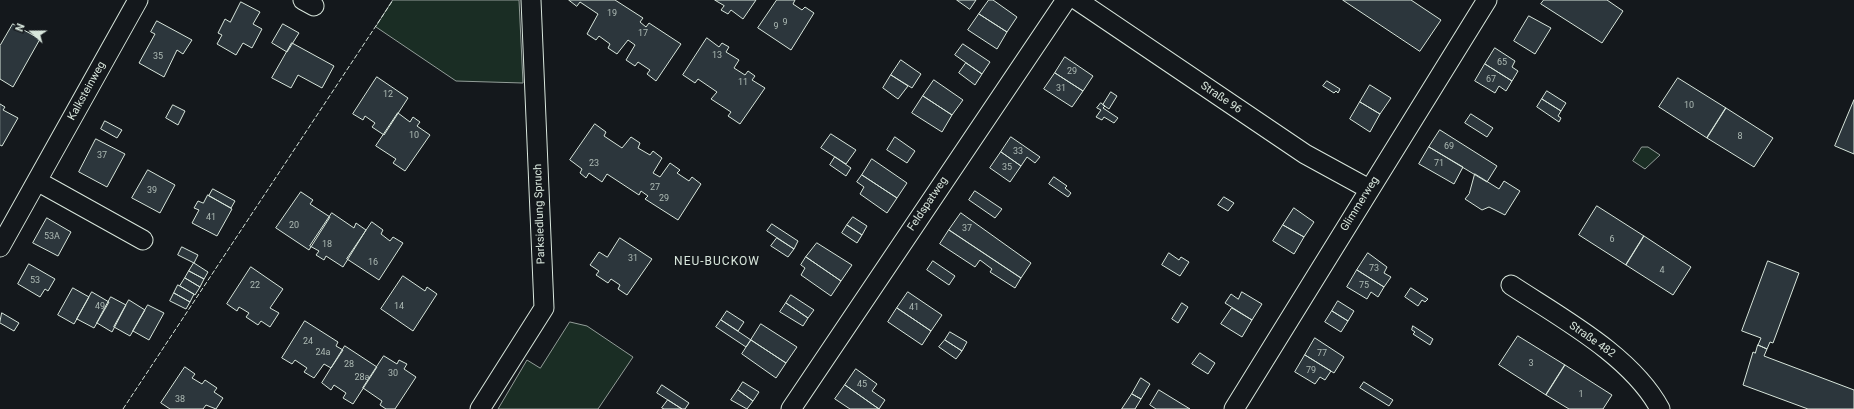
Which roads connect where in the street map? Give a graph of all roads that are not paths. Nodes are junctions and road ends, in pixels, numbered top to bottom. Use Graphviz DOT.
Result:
graph roads {
  1 [pos="138,0"];
  2 [pos="531,0"];
  3 [pos="1066,0"];
  4 [pos="1077,0"];
  5 [pos="1487,0"];
  6 [pos="37,181"];
  7 [pos="1369,189"];
  8 [pos="143,240"];
  9 [pos="0,247"];
  10 [pos="1512,285"];
  11 [pos="480,409"];
  12 [pos="791,409"];
  13 [pos="1234,409"];
  14 [pos="1660,409"];
  1 -- 6 [label="street, Kalksteinweg"];
  2 -- 11 [label="street, Parksiedlung Spruch"];
  3 -- 12 [label="street, Feldspatweg"];
  4 -- 7 [label="street, Straße 96"];
  5 -- 7 [label="street, Glimmerweg"];
  6 -- 8 [label="street"];
  6 -- 9 [label="street, Kalksteinweg"];
  7 -- 13 [label="street, Glimmerweg"];
  10 -- 14 [label="street, Straße 482"];
}
